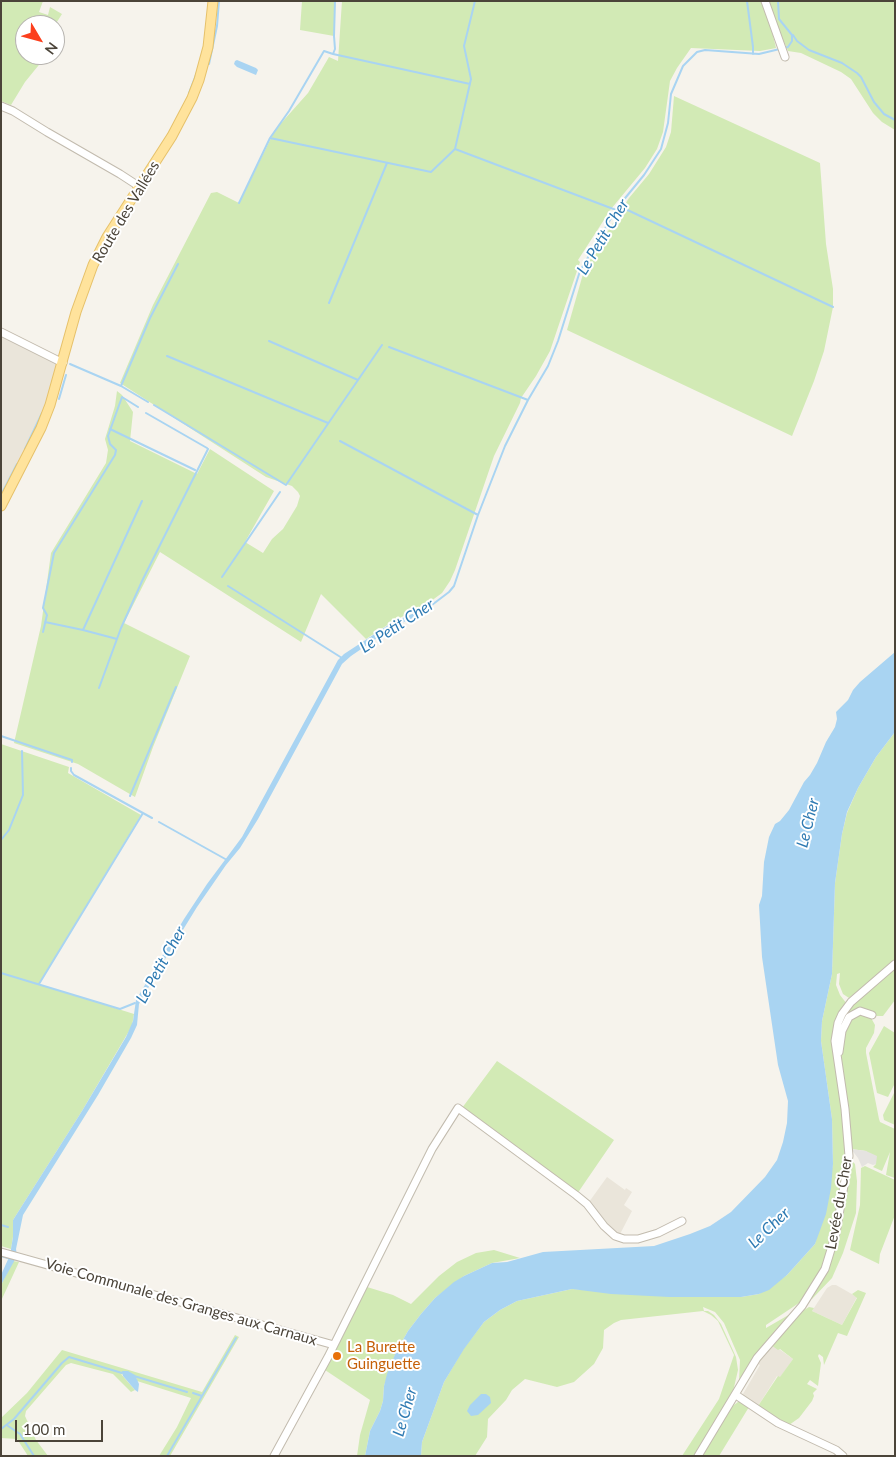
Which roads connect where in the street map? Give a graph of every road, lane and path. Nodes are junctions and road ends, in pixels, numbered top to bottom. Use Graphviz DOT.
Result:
graph roads {
  1 [pos="213,1"];
  2 [pos="765,1"];
  3 [pos="785,57"];
  4 [pos="1,106"];
  5 [pos="140,188"];
  6 [pos="1,332"];
  7 [pos="63,363"];
  8 [pos="1,506"];
  9 [pos="895,964"];
  10 [pos="872,1015"];
  11 [pos="841,1024"];
  12 [pos="682,1221"];
  13 [pos="5,1253"];
  14 [pos="334,1345"];
  15 [pos="736,1395"];
  16 [pos="274,1456"];
  17 [pos="698,1456"];
  18 [pos="843,1456"];
  1 -- 5 [label="main road, Route des Vallées"];
  2 -- 3 [label="street"];
  4 -- 5 [label="street"];
  5 -- 7 [label="main road, Route des Vallées"];
  6 -- 7 [label="street"];
  7 -- 8 [label="main road, Route des Vallées"];
  9 -- 11 [label="street"];
  10 -- 11 [label="street"];
  11 -- 15 [label="street, Levée du Cher"];
  12 -- 14 [label="street, Voie Communale des Granges aux Carnaux"];
  13 -- 14 [label="street, Voie Communale des Granges aux Carnaux"];
  14 -- 16 [label="street"];
  15 -- 17 [label="street, Levée du Cher"];
  15 -- 18 [label="street"];
}
